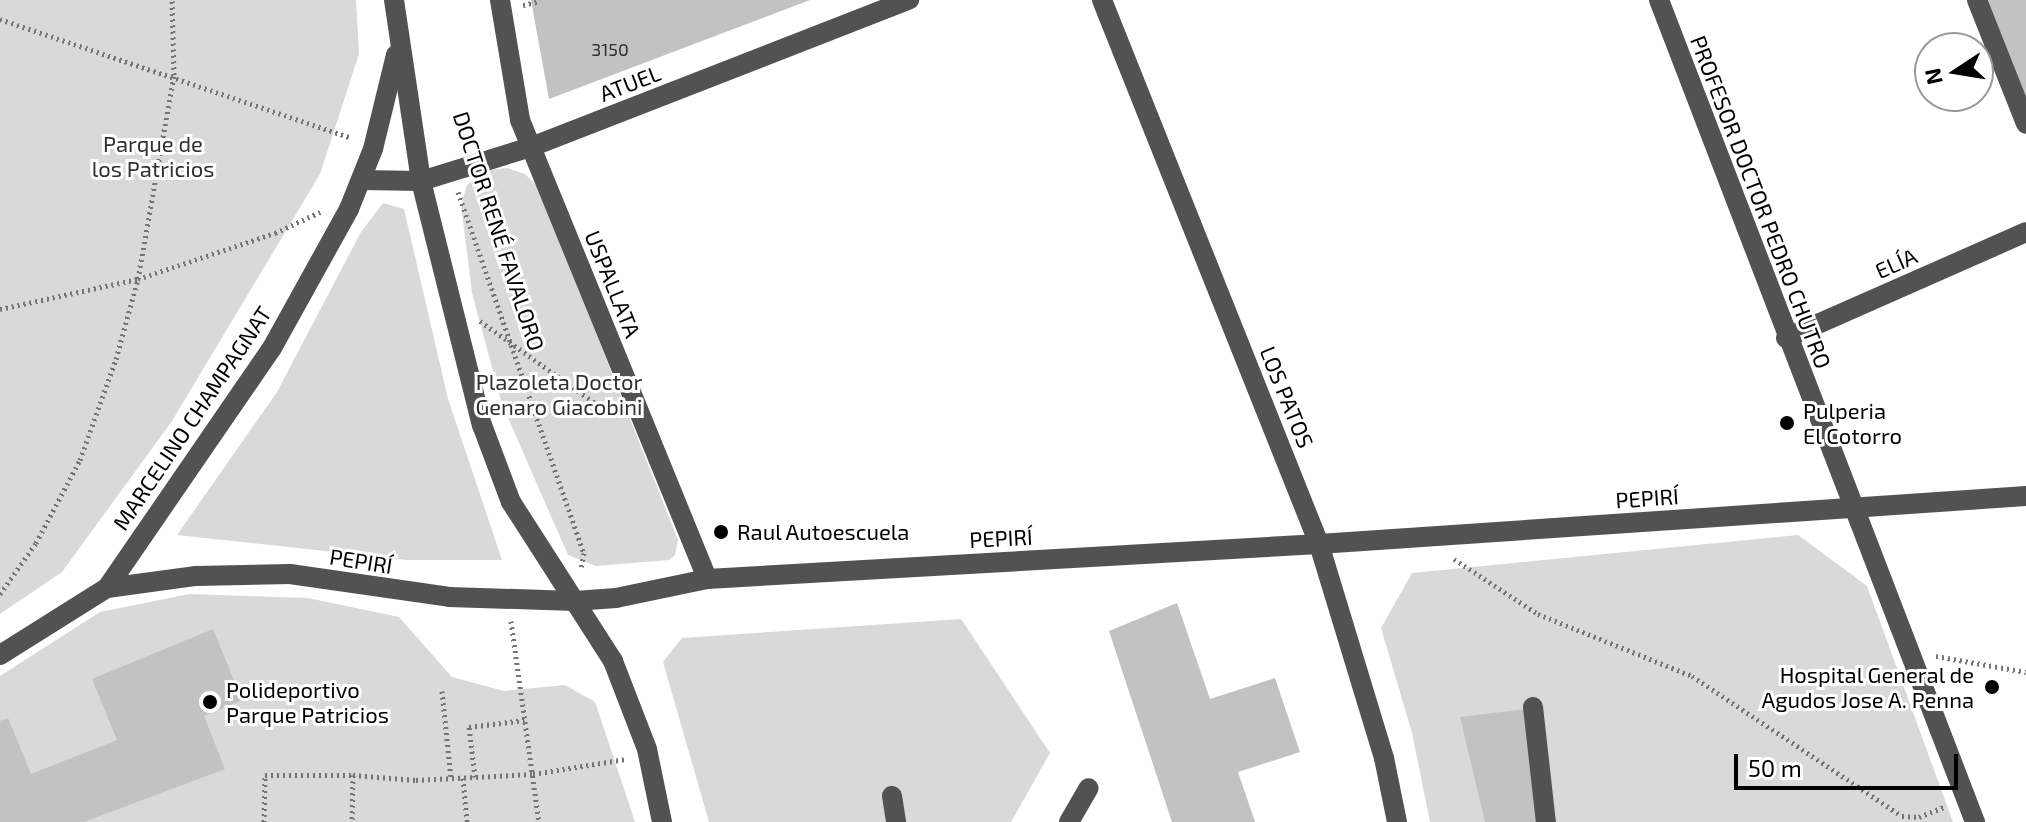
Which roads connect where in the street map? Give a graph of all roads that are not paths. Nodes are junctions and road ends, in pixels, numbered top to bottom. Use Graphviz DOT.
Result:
graph roads {
  1 [pos="394,0"];
  2 [pos="500,0"];
  3 [pos="909,0"];
  4 [pos="1102,0"];
  5 [pos="1659,0"];
  6 [pos="1977,0"];
  7 [pos="398,48"];
  8 [pos="2026,124"];
  9 [pos="531,147"];
  10 [pos="421,181"];
  11 [pos="358,188"];
  12 [pos="2026,232"];
  13 [pos="1786,338"];
  14 [pos="2026,496"];
  15 [pos="1854,509"];
  16 [pos="1319,544"];
  17 [pos="707,579"];
  18 [pos="107,588"];
  19 [pos="575,601"];
  20 [pos="0,655"];
  21 [pos="1533,707"];
  22 [pos="1089,788"];
  23 [pos="892,796"];
  24 [pos="662,822"];
  25 [pos="896,822"];
  26 [pos="1069,822"];
  27 [pos="1397,822"];
  28 [pos="1546,822"];
  29 [pos="1975,822"];
  1 -- 7 [label="street"];
  2 -- 9 [label="street, USPALLATA"];
  3 -- 9 [label="street, ATUEL"];
  4 -- 16 [label="street, LOS PATOS"];
  5 -- 13 [label="street, PROFESOR DOCTOR PEDRO CHUTRO"];
  6 -- 8 [label="street"];
  7 -- 10 [label="street"];
  7 -- 11 [label="street, MARCELINO CHAMPAGNAT"];
  9 -- 10 [label="street, ATUEL"];
  9 -- 17 [label="street, USPALLATA"];
  10 -- 11 [label="street, ATUEL"];
  10 -- 19 [label="street"];
  11 -- 18 [label="street, MARCELINO CHAMPAGNAT"];
  12 -- 13 [label="street, ELÍA"];
  13 -- 15 [label="street, PROFESOR DOCTOR PEDRO CHUTRO"];
  14 -- 15 [label="street, PEPIRÍ"];
  15 -- 16 [label="street, PEPIRÍ"];
  15 -- 29 [label="street, PROFESOR DOCTOR PEDRO CHUTRO"];
  16 -- 17 [label="street, PEPIRÍ"];
  16 -- 27 [label="street, LOS PATOS"];
  17 -- 19 [label="street, PEPIRÍ"];
  18 -- 19 [label="street, PEPIRÍ"];
  18 -- 20 [label="street, PEPIRÍ"];
  19 -- 24 [label="street"];
  21 -- 28 [label="street"];
  22 -- 26 [label="street"];
  23 -- 25 [label="street"];
}
